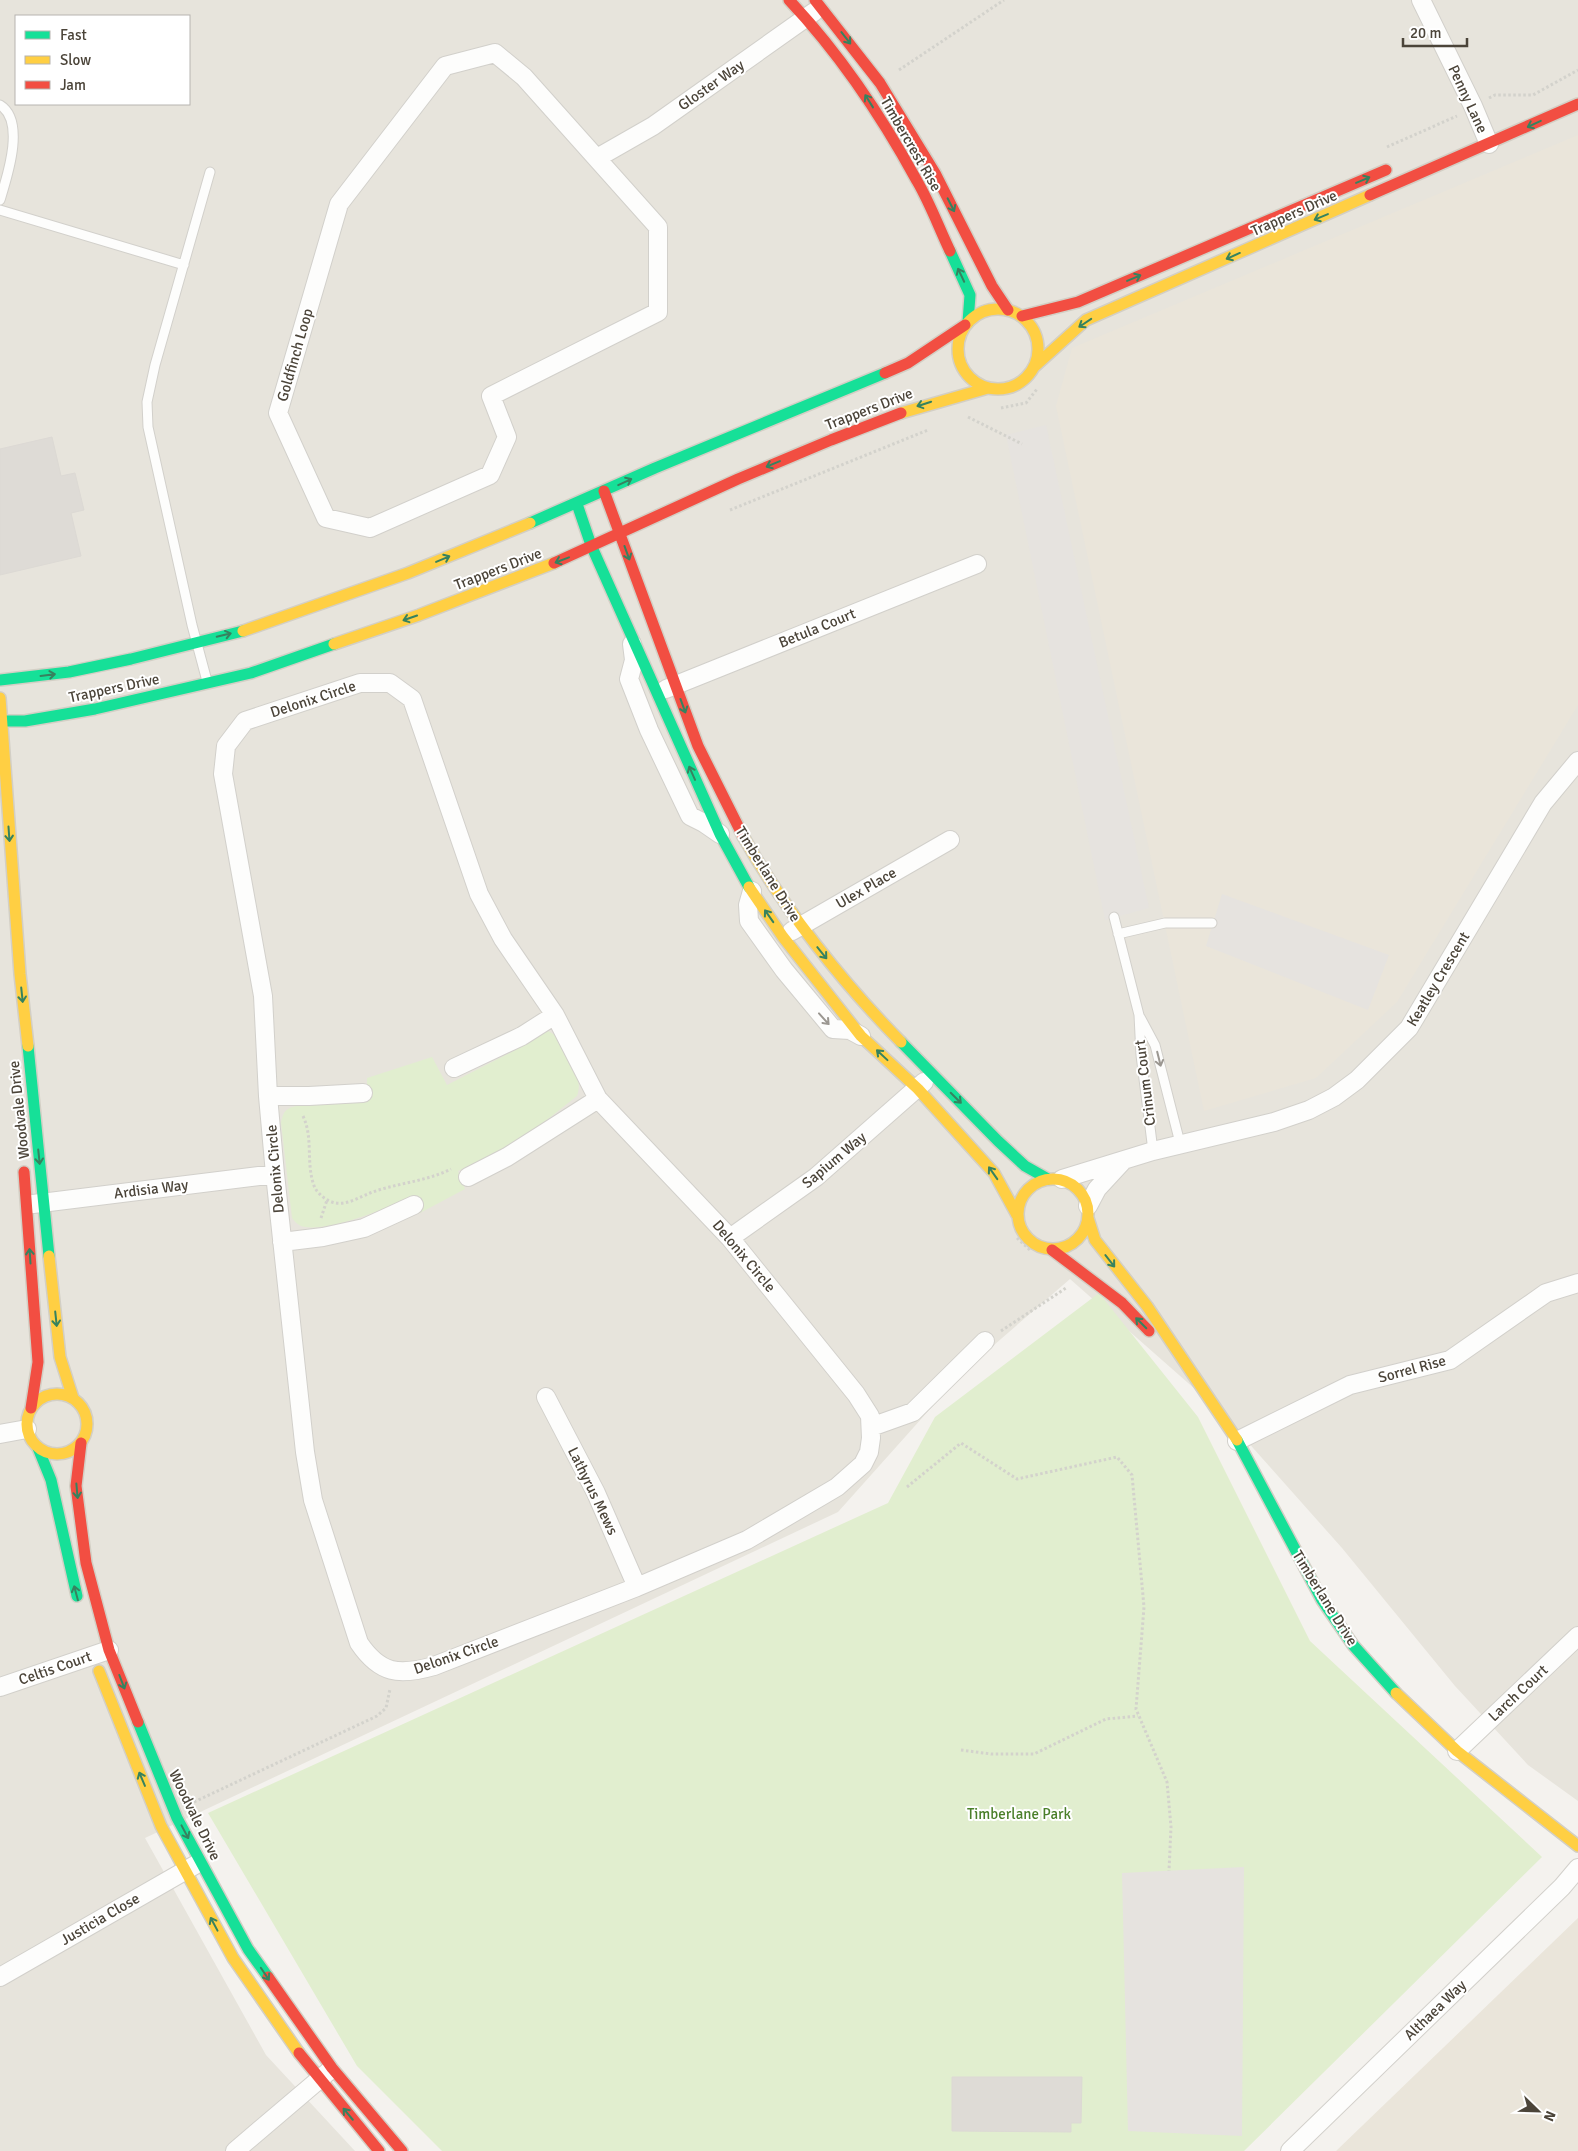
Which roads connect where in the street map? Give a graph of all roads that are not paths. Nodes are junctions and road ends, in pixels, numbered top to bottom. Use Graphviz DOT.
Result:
graph roads {
  1 [pos="789,0"];
  2 [pos="1421,0"];
  3 [pos="818,3"];
  4 [pos="806,18"];
  5 [pos="1578,104"];
  6 [pos="0,105"];
  7 [pos="1484,133"];
  8 [pos="597,158"];
  9 [pos="1394,167"];
  10 [pos="210,172"];
  11 [pos="0,200"];
  12 [pos="0,210"];
  13 [pos="184,265"];
  14 [pos="1008,310"];
  15 [pos="1022,316"];
  16 [pos="966,324"];
  17 [pos="1034,367"];
  18 [pos="988,388"];
  19 [pos="604,491"];
  20 [pos="576,504"];
  21 [pos="619,534"];
  22 [pos="591,545"];
  23 [pos="977,564"];
  24 [pos="630,631"];
  25 [pos="197,642"];
  26 [pos="0,680"];
  27 [pos="208,683"];
  28 [pos="676,685"];
  29 [pos="656,693"];
  30 [pos="0,698"];
  31 [pos="1,721"];
  32 [pos="1578,761"];
  33 [pos="720,834"];
  34 [pos="950,840"];
  35 [pos="752,891"];
  36 [pos="1114,917"];
  37 [pos="1212,923"];
  38 [pos="800,925"];
  39 [pos="1118,934"];
  40 [pos="783,937"];
  41 [pos="555,1014"];
  42 [pos="1138,1015"];
  43 [pos="860,1036"];
  44 [pos="454,1068"];
  45 [pos="932,1074"];
  46 [pos="918,1089"];
  47 [pos="363,1093"];
  48 [pos="268,1096"];
  49 [pos="598,1099"];
  50 [pos="1180,1143"];
  51 [pos="1153,1151"];
  52 [pos="23,1157"];
  53 [pos="1124,1160"];
  54 [pos="461,1172"];
  55 [pos="275,1174"];
  56 [pos="1055,1179"];
  57 [pos="35,1204"];
  58 [pos="414,1205"];
  59 [pos="1088,1212"];
  60 [pos="1017,1215"];
  61 [pos="730,1238"];
  62 [pos="282,1242"];
  63 [pos="1052,1250"];
  64 [pos="1578,1283"];
  65 [pos="985,1341"];
  66 [pos="1188,1370"];
  67 [pos="546,1397"];
  68 [pos="73,1398"];
  69 [pos="31,1408"];
  70 [pos="871,1427"];
  71 [pos="27,1429"];
  72 [pos="0,1434"];
  73 [pos="1237,1441"];
  74 [pos="80,1443"];
  75 [pos="38,1448"];
  76 [pos="637,1587"];
  77 [pos="81,1611"];
  78 [pos="1578,1636"];
  79 [pos="97,1650"];
  80 [pos="0,1687"];
  81 [pos="1457,1750"];
  82 [pos="1578,1846"];
  83 [pos="193,1866"];
  84 [pos="1578,1868"];
  85 [pos="0,1977"];
  86 [pos="325,2074"];
  87 [pos="235,2151"];
  88 [pos="379,2151"];
  89 [pos="402,2151"];
  90 [pos="1290,2151"];
  1 -- 4 [label="street, Timbercrest Rise"];
  2 -- 7 [label="street, Penny Lane"];
  3 -- 4 [label="street, Gloster Way"];
  3 -- 14 [label="street, Timbercrest Rise, one-way"];
  4 -- 8 [label="street, Gloster Way"];
  16 -- 4 [label="street, Timbercrest Rise, one-way"];
  5 -- 7 [label="street, Trappers Drive, one-way"];
  6 -- 11 [label="lane"];
  7 -- 17 [label="street, Trappers Drive, one-way"];
  8 -- 8 [label="street, Goldfinch Loop"];
  15 -- 9 [label="street, Trappers Drive, one-way"];
  10 -- 13 [label="lane"];
  12 -- 13 [label="lane"];
  13 -- 25 [label="lane"];
  14 -- 15 [label="street"];
  14 -- 16 [label="street"];
  15 -- 17 [label="street"];
  16 -- 18 [label="street"];
  19 -- 16 [label="street, Trappers Drive, one-way"];
  17 -- 18 [label="street"];
  18 -- 21 [label="street, Trappers Drive, one-way"];
  19 -- 20 [label="street, Trappers Drive"];
  19 -- 21 [label="street, Timberlane Drive"];
  20 -- 22 [label="street, Timberlane Drive"];
  25 -- 20 [label="street, Trappers Drive, one-way"];
  21 -- 22 [label="street, Trappers Drive"];
  21 -- 28 [label="street, Timberlane Drive, one-way"];
  22 -- 24 [label="street, Timberlane Drive"];
  22 -- 27 [label="street, Trappers Drive, one-way"];
  23 -- 28 [label="street, Betula Court"];
  24 -- 29 [label="street, Timberlane Drive"];
  24 -- 33 [label="street, Timberlane Drive"];
  26 -- 25 [label="street, Trappers Drive, one-way"];
  25 -- 27 [label="lane"];
  27 -- 31 [label="street, Trappers Drive"];
  28 -- 29 [label="street, Betula Court"];
  28 -- 38 [label="street, Timberlane Drive, one-way"];
  33 -- 29 [label="street, Timberlane Drive, one-way"];
  30 -- 31 [label="street, Woodvale Drive"];
  31 -- 57 [label="street, Woodvale Drive, one-way"];
  32 -- 50 [label="street, Keatley Crescent"];
  33 -- 35 [label="street, Timberlane Drive"];
  34 -- 38 [label="street, Ulex Place"];
  40 -- 35 [label="street, Timberlane Drive, one-way"];
  35 -- 43 [label="street, Timberlane Drive, one-way"];
  36 -- 39 [label="lane, Crinum Court"];
  37 -- 39 [label="lane"];
  38 -- 40 [label="street, Ulex Place"];
  38 -- 45 [label="street, Timberlane Drive, one-way"];
  39 -- 42 [label="lane, Crinum Court"];
  40 -- 43 [label="street, Timberlane Drive"];
  41 -- 44 [label="street"];
  41 -- 48 [label="street, Delonix Circle"];
  41 -- 49 [label="street, Delonix Circle"];
  42 -- 50 [label="lane, Crinum Court, one-way"];
  42 -- 51 [label="lane, Crinum Court"];
  46 -- 43 [label="street, Timberlane Drive, one-way"];
  45 -- 46 [label="street, Sapium Way"];
  45 -- 56 [label="street, Timberlane Drive, one-way"];
  60 -- 46 [label="street, Timberlane Drive, one-way"];
  46 -- 61 [label="street, Sapium Way"];
  47 -- 48 [label="street"];
  48 -- 55 [label="street, Delonix Circle"];
  49 -- 54 [label="street"];
  49 -- 61 [label="street, Delonix Circle"];
  50 -- 51 [label="street, Keatley Crescent"];
  51 -- 53 [label="street, Keatley Crescent"];
  52 -- 57 [label="street, Woodvale Drive"];
  53 -- 56 [label="street, Keatley Crescent"];
  53 -- 59 [label="street, Keatley Crescent"];
  55 -- 57 [label="street, Ardisia Way"];
  55 -- 62 [label="street, Delonix Circle"];
  56 -- 59 [label="street"];
  56 -- 60 [label="street"];
  57 -- 68 [label="street, Woodvale Drive, one-way"];
  69 -- 57 [label="street, Woodvale Drive, one-way"];
  58 -- 62 [label="street"];
  59 -- 63 [label="street"];
  59 -- 66 [label="street, Timberlane Drive, one-way"];
  60 -- 63 [label="street"];
  61 -- 70 [label="street, Delonix Circle"];
  62 -- 76 [label="street, Delonix Circle"];
  66 -- 63 [label="street, Timberlane Drive, one-way"];
  64 -- 73 [label="street, Sorrel Rise"];
  65 -- 70 [label="street"];
  66 -- 73 [label="street, Timberlane Drive"];
  67 -- 76 [label="street, Lathyrus Mews"];
  68 -- 69 [label="street"];
  68 -- 74 [label="street"];
  69 -- 71 [label="street"];
  70 -- 76 [label="street, Delonix Circle"];
  71 -- 72 [label="street"];
  71 -- 75 [label="street"];
  73 -- 81 [label="street, Timberlane Drive"];
  74 -- 75 [label="street"];
  74 -- 79 [label="street, Woodvale Drive, one-way"];
  77 -- 75 [label="street, one-way"];
  78 -- 81 [label="street, Larch Court"];
  79 -- 80 [label="street, Celtis Court"];
  79 -- 83 [label="street, Woodvale Drive, one-way"];
  83 -- 79 [label="street, Woodvale Drive, one-way"];
  81 -- 82 [label="street, Timberlane Drive"];
  83 -- 85 [label="street, Justicia Close"];
  83 -- 86 [label="street, Woodvale Drive, one-way"];
  86 -- 83 [label="street, Woodvale Drive, one-way"];
  84 -- 90 [label="street, Althaea Way"];
  86 -- 87 [label="street"];
  88 -- 86 [label="street, Woodvale Drive, one-way"];
  86 -- 89 [label="street, Woodvale Drive"];
}
